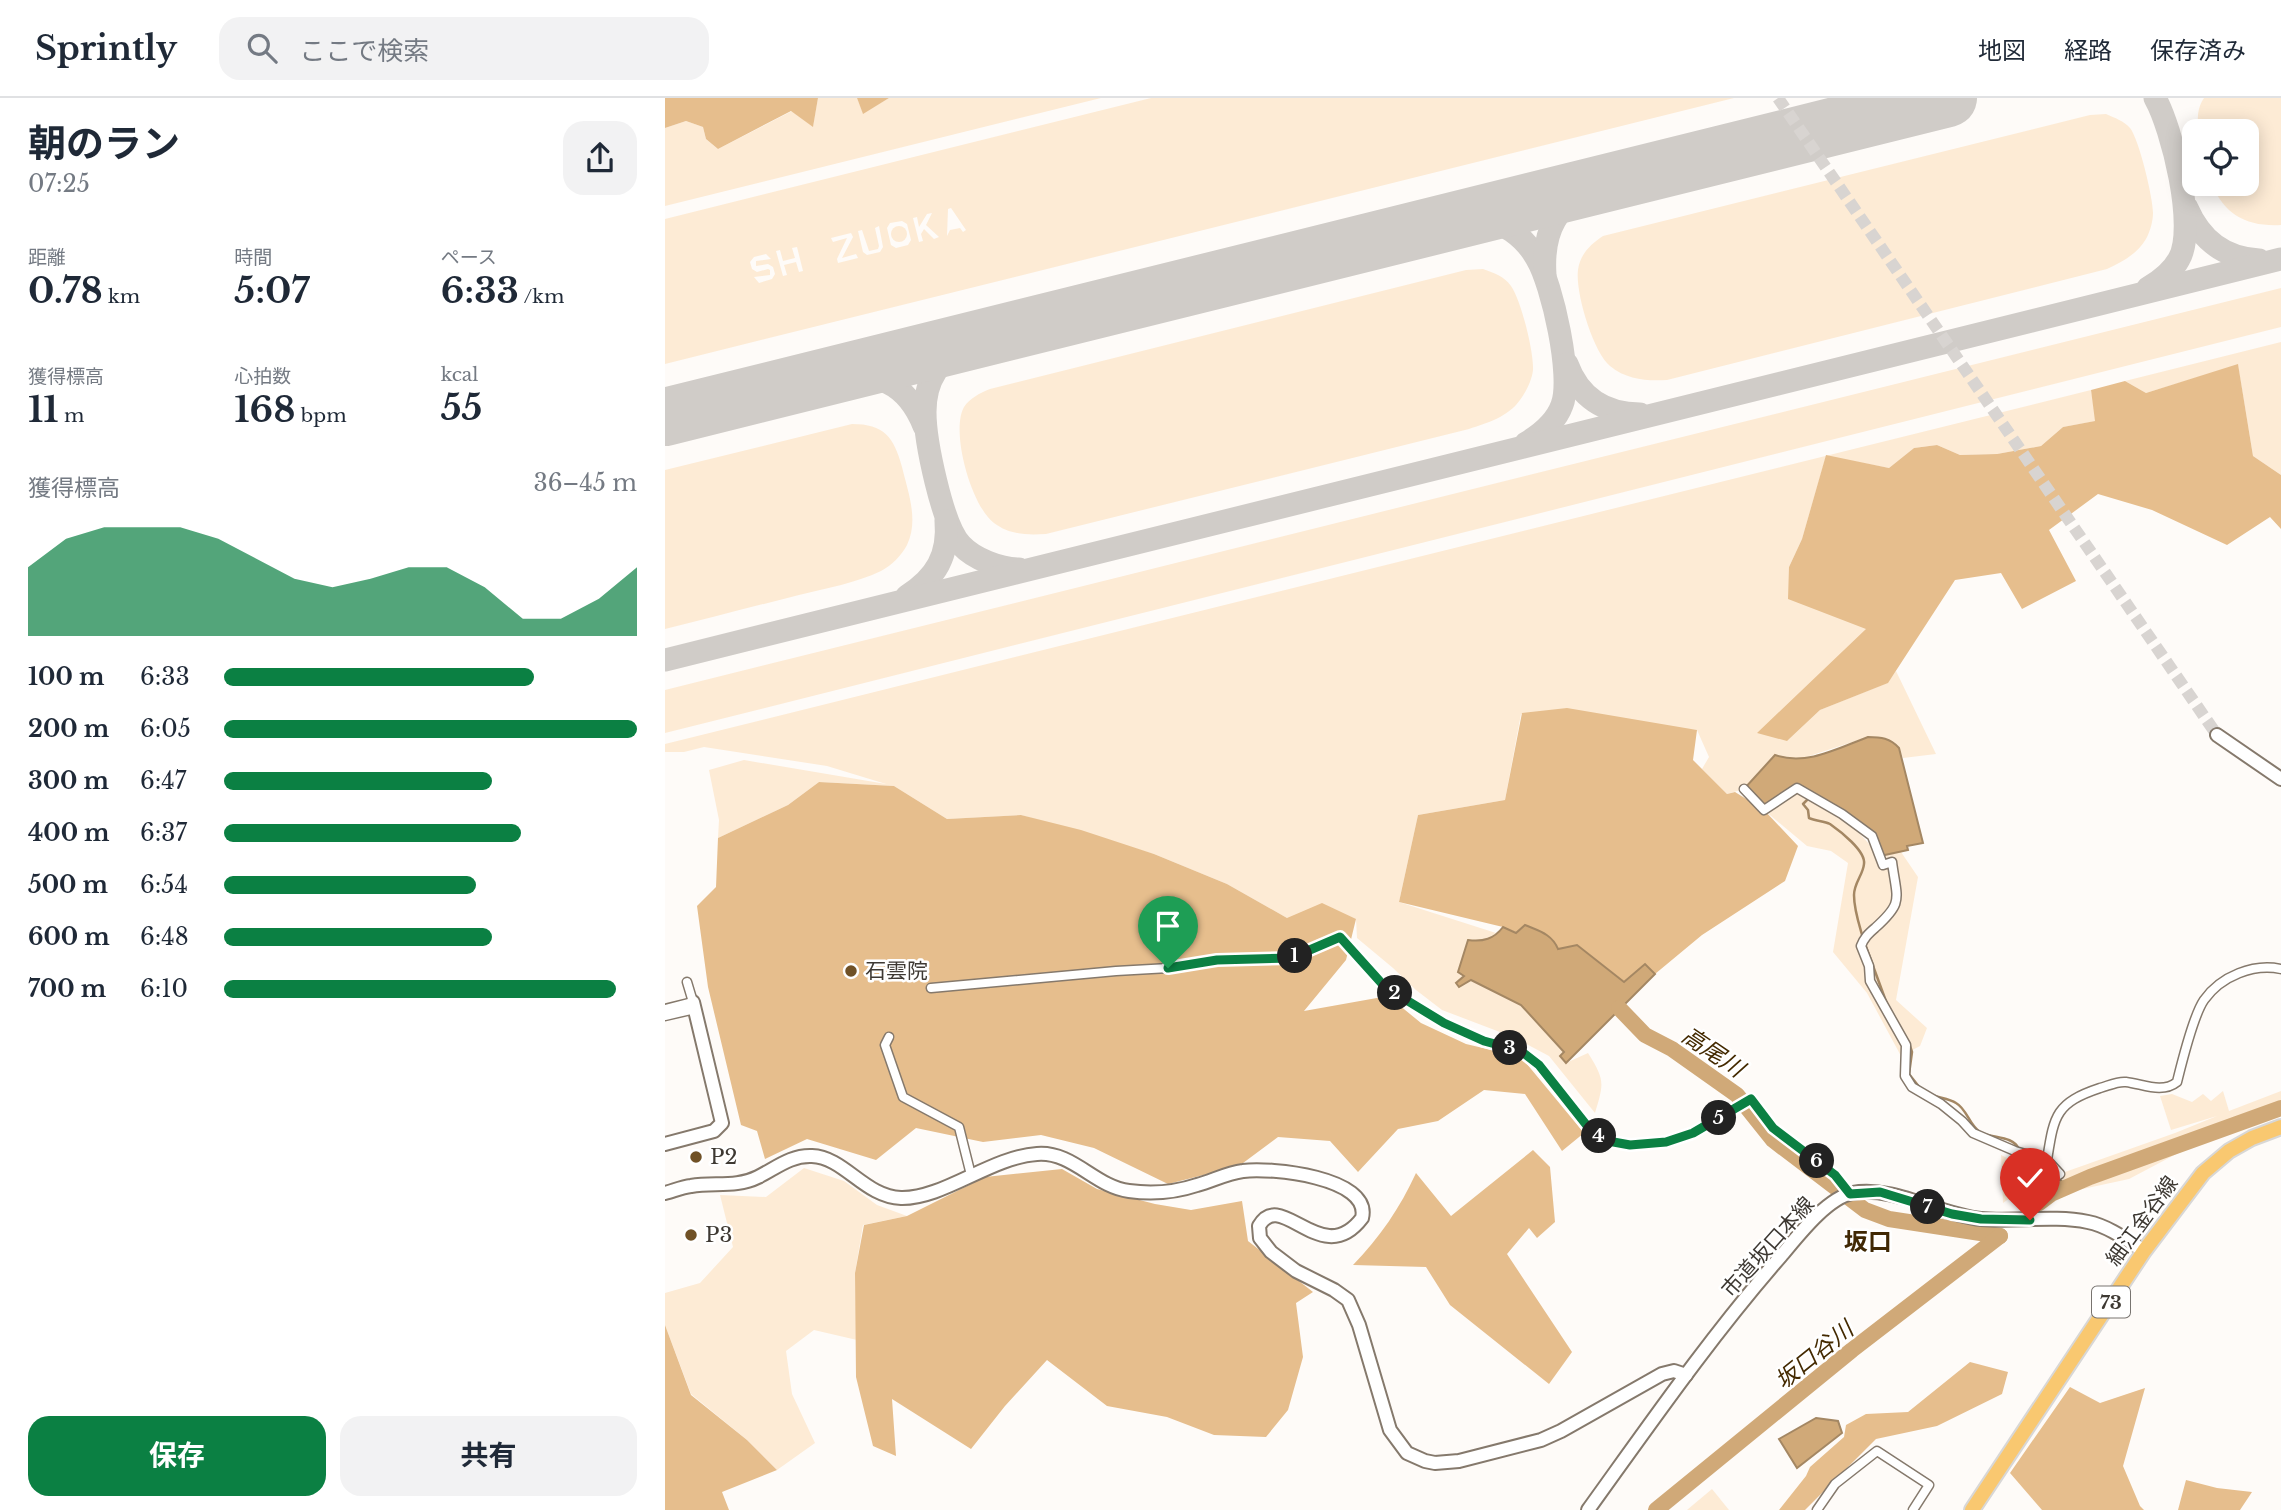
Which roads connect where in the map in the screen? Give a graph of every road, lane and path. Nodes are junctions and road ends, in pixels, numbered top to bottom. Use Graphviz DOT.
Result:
graph roads {
  1 [pos="2217,735"];
  2 [pos="2281,779"];
  3 [pos="1744,789"];
  4 [pos="2281,969"];
  5 [pos="687,982"];
  6 [pos="931,988"];
  7 [pos="694,1006"];
  8 [pos="665,1009"];
  9 [pos="665,1016"];
  10 [pos="889,1037"];
  11 [pos="2281,1127"];
  12 [pos="665,1144"];
  13 [pos="2047,1160"];
  14 [pos="971,1175"];
  15 [pos="665,1193"];
  16 [pos="1850,1194"];
  17 [pos="2030,1220"];
  18 [pos="2144,1251"];
  19 [pos="1686,1375"];
  20 [pos="1588,1510"];
  21 [pos="1817,1510"];
  22 [pos="1913,1510"];
  23 [pos="1972,1510"];
  1 -- 2 [label="street"];
  3 -- 13 [label="street"];
  4 -- 13 [label="street"];
  5 -- 7 [label="street"];
  6 -- 16 [label="street"];
  7 -- 8 [label="street"];
  7 -- 9 [label="street"];
  7 -- 12 [label="street"];
  10 -- 14 [label="street"];
  11 -- 18 [label="main road, 細江金谷線 / 73"];
  13 -- 17 [label="street"];
  14 -- 15 [label="street"];
  14 -- 19 [label="street"];
  16 -- 17 [label="street"];
  16 -- 19 [label="street, 市道坂口本線"];
  17 -- 18 [label="street"];
  18 -- 23 [label="main road, 細江金谷線 / 73"];
  19 -- 20 [label="street, 市道坂口本線"];
  21 -- 22 [label="street"];
}
